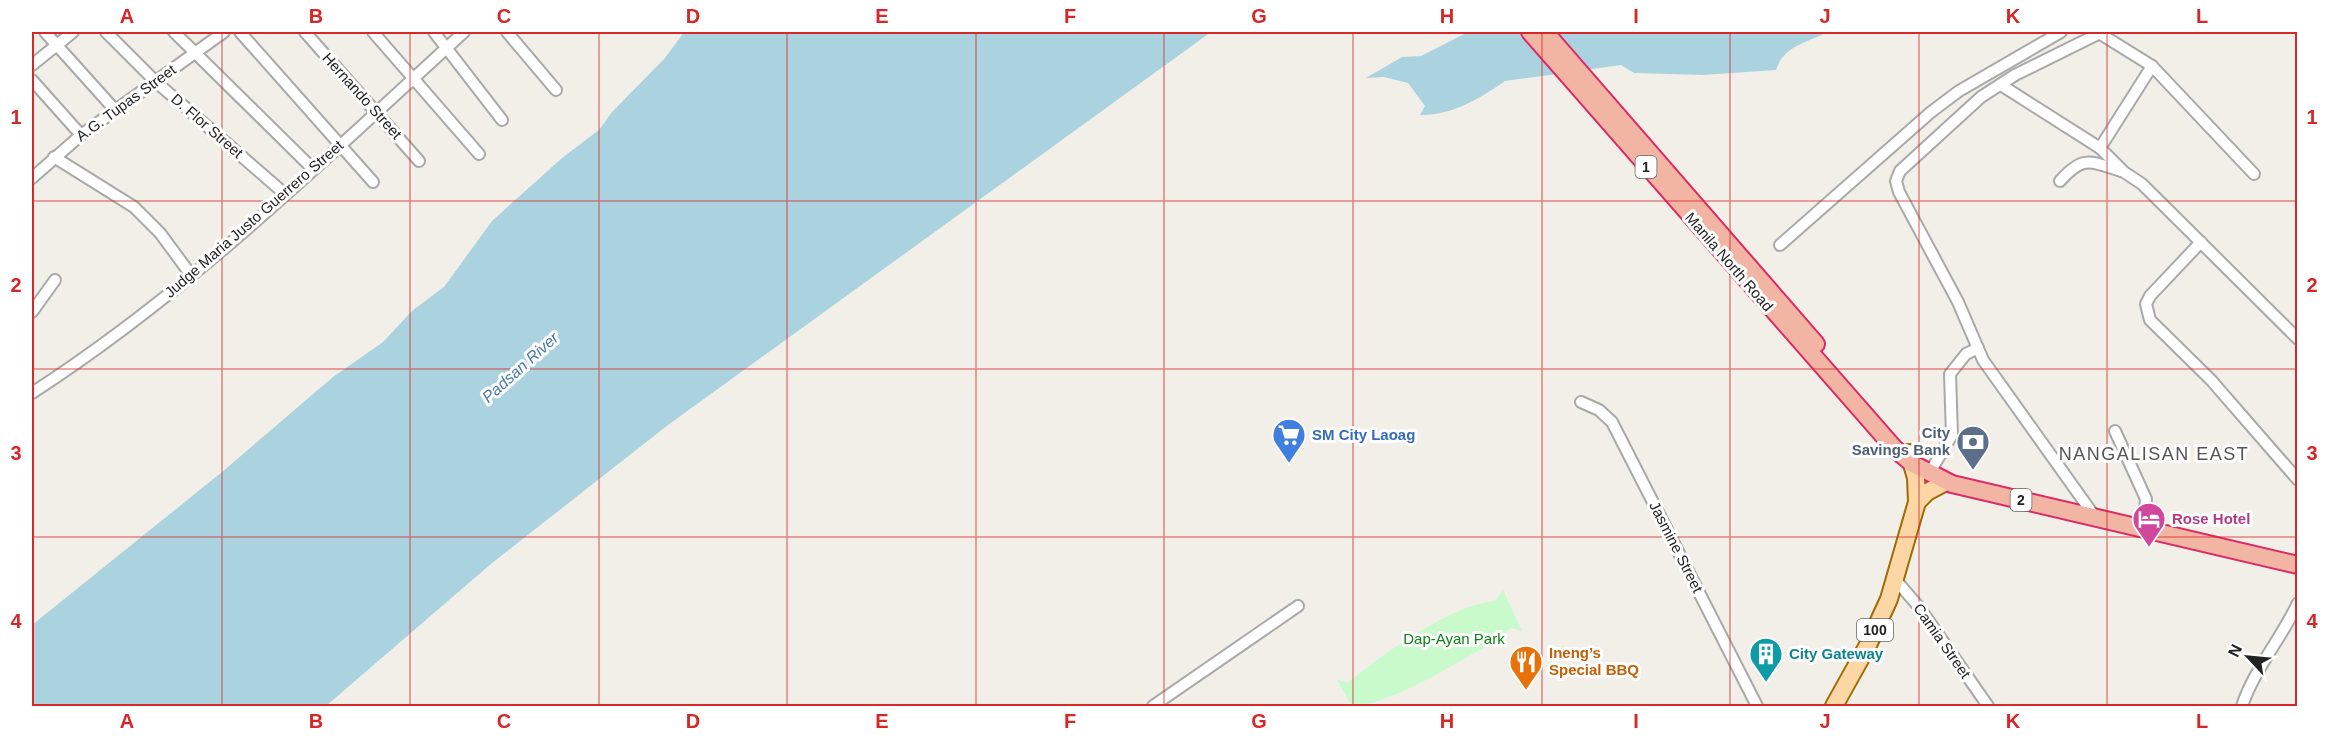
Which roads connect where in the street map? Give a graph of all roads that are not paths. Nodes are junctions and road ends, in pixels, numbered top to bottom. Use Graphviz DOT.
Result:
graph roads {
  1 [pos="45,32"];
  2 [pos="73,32"];
  3 [pos="106,32"];
  4 [pos="174,32"];
  5 [pos="224,32"];
  6 [pos="240,32"];
  7 [pos="305,32"];
  8 [pos="373,32"];
  9 [pos="434,32"];
  10 [pos="464,32"];
  11 [pos="507,32"];
  12 [pos="1530,32"];
  13 [pos="1545,32"];
  14 [pos="2061,32"];
  15 [pos="2101,32"];
  16 [pos="57,44"];
  17 [pos="447,48"];
  18 [pos="194,54"];
  19 [pos="32,65"];
  20 [pos="2152,66"];
  21 [pos="412,79"];
  22 [pos="32,80"];
  23 [pos="155,81"];
  24 [pos="2001,85"];
  25 [pos="556,90"];
  26 [pos="116,110"];
  27 [pos="377,112"];
  28 [pos="502,120"];
  29 [pos="81,135"];
  30 [pos="341,145"];
  31 [pos="2100,148"];
  32 [pos="479,154"];
  33 [pos="54,157"];
  34 [pos="420,161"];
  35 [pos="313,169"];
  36 [pos="2124,172"];
  37 [pos="2254,174"];
  38 [pos="32,178"];
  39 [pos="2060,181"];
  40 [pos="373,182"];
  41 [pos="285,194"];
  42 [pos="2200,242"];
  43 [pos="1780,245"];
  44 [pos="191,275"];
  45 [pos="55,280"];
  46 [pos="1769,298"];
  47 [pos="32,312"];
  48 [pos="2298,339"];
  49 [pos="1978,348"];
  50 [pos="32,393"];
  51 [pos="1581,402"];
  52 [pos="2115,431"];
  53 [pos="1906,455"];
  54 [pos="1945,477"];
  55 [pos="2298,480"];
  56 [pos="1914,499"];
  57 [pos="2097,519"];
  58 [pos="2143,529"];
  59 [pos="1902,548"];
  60 [pos="2298,565"];
  61 [pos="1894,578"];
  62 [pos="2298,603"];
  63 [pos="1298,606"];
  64 [pos="1153,706"];
  65 [pos="1757,706"];
  66 [pos="1834,706"];
  67 [pos="1988,706"];
  68 [pos="2242,706"];
  1 -- 16 [label="street"];
  2 -- 16 [label="street"];
  3 -- 23 [label="street, D. Flor Street"];
  4 -- 18 [label="street"];
  5 -- 18 [label="street, A.G. Tupas Street"];
  6 -- 30 [label="street"];
  7 -- 27 [label="street, Hernando Street"];
  8 -- 21 [label="street"];
  9 -- 17 [label="street"];
  10 -- 17 [label="street, Judge Maria Justo Guerrero Street"];
  11 -- 25 [label="street"];
  12 -- 46 [label="highway, Manila North Road / 1"];
  13 -- 46 [label="highway, Manila North Road / 1"];
  14 -- 43 [label="street"];
  15 -- 20 [label="street"];
  15 -- 24 [label="street"];
  16 -- 19 [label="street"];
  16 -- 26 [label="street"];
  17 -- 21 [label="street, Judge Maria Justo Guerrero Street"];
  17 -- 28 [label="street"];
  18 -- 23 [label="street, A.G. Tupas Street"];
  18 -- 35 [label="street"];
  20 -- 31 [label="street"];
  20 -- 37 [label="street"];
  21 -- 27 [label="street, Judge Maria Justo Guerrero Street"];
  21 -- 32 [label="street"];
  22 -- 29 [label="street"];
  23 -- 26 [label="street, A.G. Tupas Street"];
  23 -- 41 [label="street, D. Flor Street"];
  24 -- 31 [label="street"];
  24 -- 49 [label="street"];
  26 -- 29 [label="street, A.G. Tupas Street"];
  27 -- 30 [label="street, Judge Maria Justo Guerrero Street"];
  27 -- 34 [label="street, Hernando Street"];
  29 -- 33 [label="street, A.G. Tupas Street"];
  30 -- 35 [label="street, Judge Maria Justo Guerrero Street"];
  30 -- 40 [label="street"];
  31 -- 36 [label="street"];
  33 -- 38 [label="street, A.G. Tupas Street"];
  33 -- 44 [label="street"];
  35 -- 41 [label="street, Judge Maria Justo Guerrero Street"];
  36 -- 39 [label="street"];
  36 -- 42 [label="street"];
  41 -- 44 [label="street, Judge Maria Justo Guerrero Street"];
  42 -- 48 [label="street"];
  42 -- 55 [label="street"];
  44 -- 50 [label="street, Judge Maria Justo Guerrero Street"];
  45 -- 47 [label="street"];
  46 -- 53 [label="highway, Manila North Road / 1"];
  49 -- 54 [label="street"];
  49 -- 57 [label="street"];
  51 -- 65 [label="street, Jasmine Street"];
  52 -- 58 [label="street"];
  53 -- 54 [label="highway, Manila North Road / 2"];
  53 -- 56 [label="main road, 100"];
  53 -- 56 [label="main road, 100"];
  54 -- 56 [label="main road"];
  54 -- 57 [label="highway, Manila North Road / 2"];
  56 -- 59 [label="main road, 100"];
  56 -- 59 [label="main road, 100"];
  57 -- 58 [label="highway, Manila North Road / 2"];
  58 -- 60 [label="highway, Manila North Road / 2"];
  59 -- 61 [label="main road, 100"];
  61 -- 66 [label="main road, 100"];
  61 -- 67 [label="street, Camia Street"];
  62 -- 68 [label="street"];
  63 -- 64 [label="street"];
}
